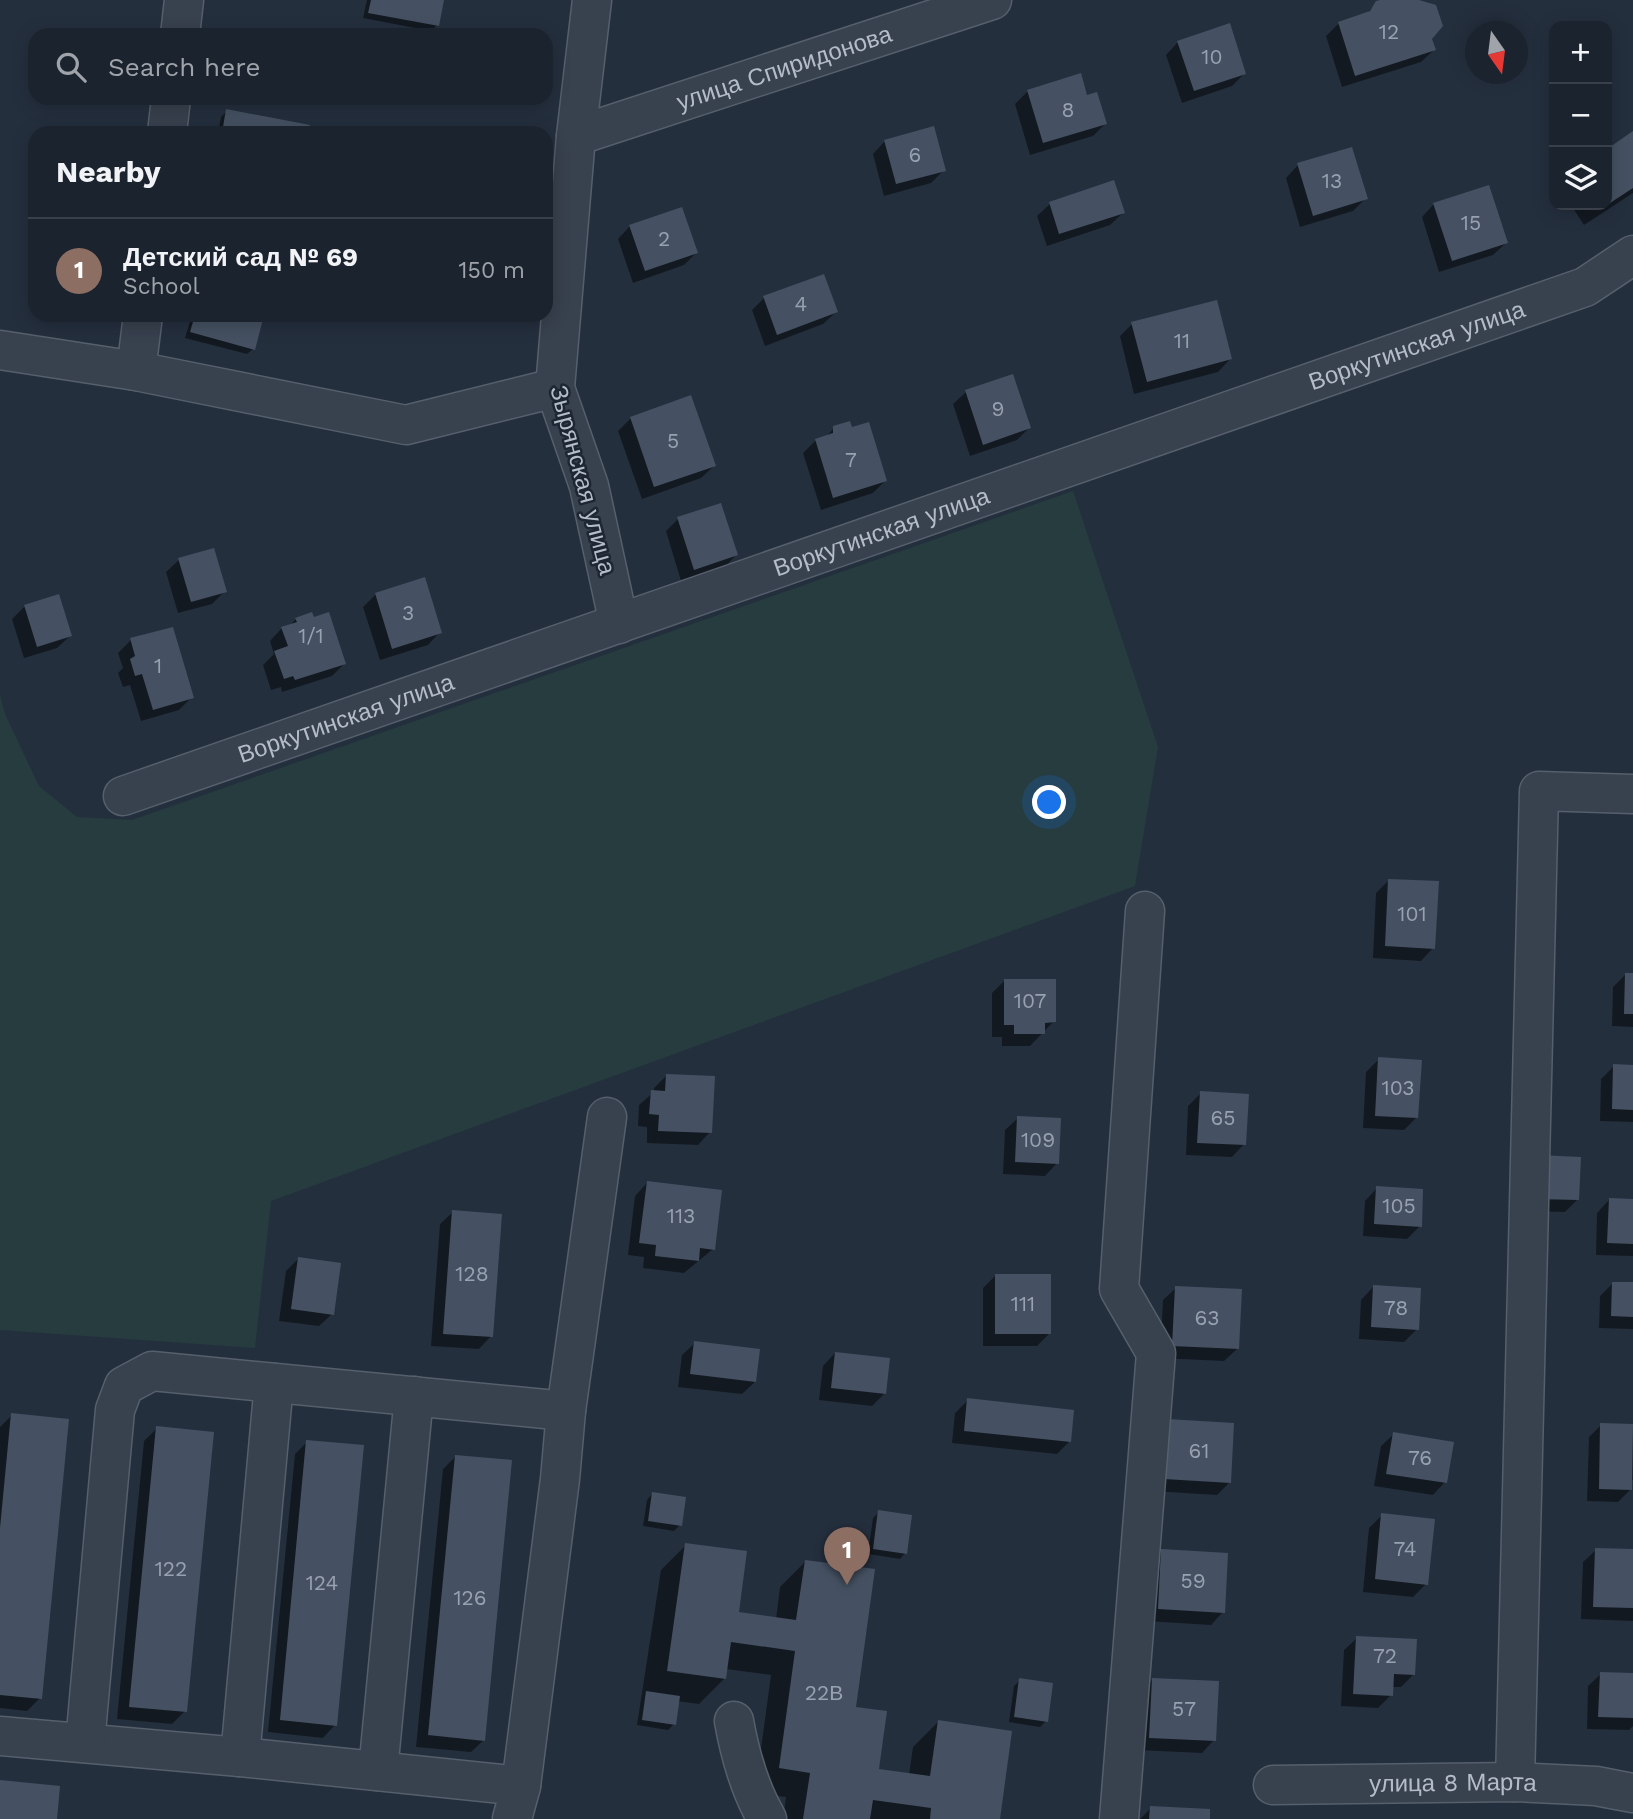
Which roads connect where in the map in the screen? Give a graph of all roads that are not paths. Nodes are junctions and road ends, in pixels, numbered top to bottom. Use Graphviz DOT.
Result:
graph roads {
  1 [pos="184,0"];
  2 [pos="592,0"];
  3 [pos="992,0"];
  4 [pos="181,28"];
  5 [pos="170,105"];
  6 [pos="168,126"];
  7 [pos="576,136"];
  8 [pos="1633,255"];
  9 [pos="142,322"];
  10 [pos="0,350"];
  11 [pos="136,371"];
  12 [pos="555,388"];
  13 [pos="619,624"];
  14 [pos="1633,794"];
  15 [pos="123,796"];
  16 [pos="1145,911"];
  17 [pos="607,1117"];
  18 [pos="274,1382"];
  19 [pos="414,1396"];
  20 [pos="566,1411"];
  21 [pos="734,1721"];
  22 [pos="0,1736"];
  23 [pos="85,1743"];
  24 [pos="240,1757"];
  25 [pos="378,1772"];
  26 [pos="1515,1782"];
  27 [pos="1273,1785"];
  28 [pos="1633,1793"];
  29 [pos="517,1803"];
  30 [pos="767,1819"];
  31 [pos="1119,1819"];
  1 -- 4 [label="street"];
  2 -- 7 [label="street, Зырянская улица"];
  3 -- 7 [label="street, улица Спиридонова"];
  5 -- 6 [label="street"];
  7 -- 12 [label="street, Зырянская улица"];
  8 -- 13 [label="street, Воркутинская улица"];
  9 -- 11 [label="street"];
  10 -- 11 [label="street"];
  11 -- 12 [label="street"];
  12 -- 13 [label="street, Зырянская улица"];
  13 -- 15 [label="street, Воркутинская улица"];
  14 -- 26 [label="street"];
  16 -- 31 [label="street"];
  17 -- 20 [label="street"];
  18 -- 19 [label="street"];
  18 -- 23 [label="street"];
  18 -- 24 [label="street"];
  19 -- 20 [label="street"];
  19 -- 25 [label="street"];
  20 -- 29 [label="street"];
  21 -- 30 [label="street"];
  22 -- 23 [label="street"];
  23 -- 24 [label="street"];
  24 -- 25 [label="street"];
  25 -- 29 [label="street"];
  26 -- 27 [label="street, улица 8 Марта"];
  26 -- 28 [label="street, улица 8 Марта"];
}
